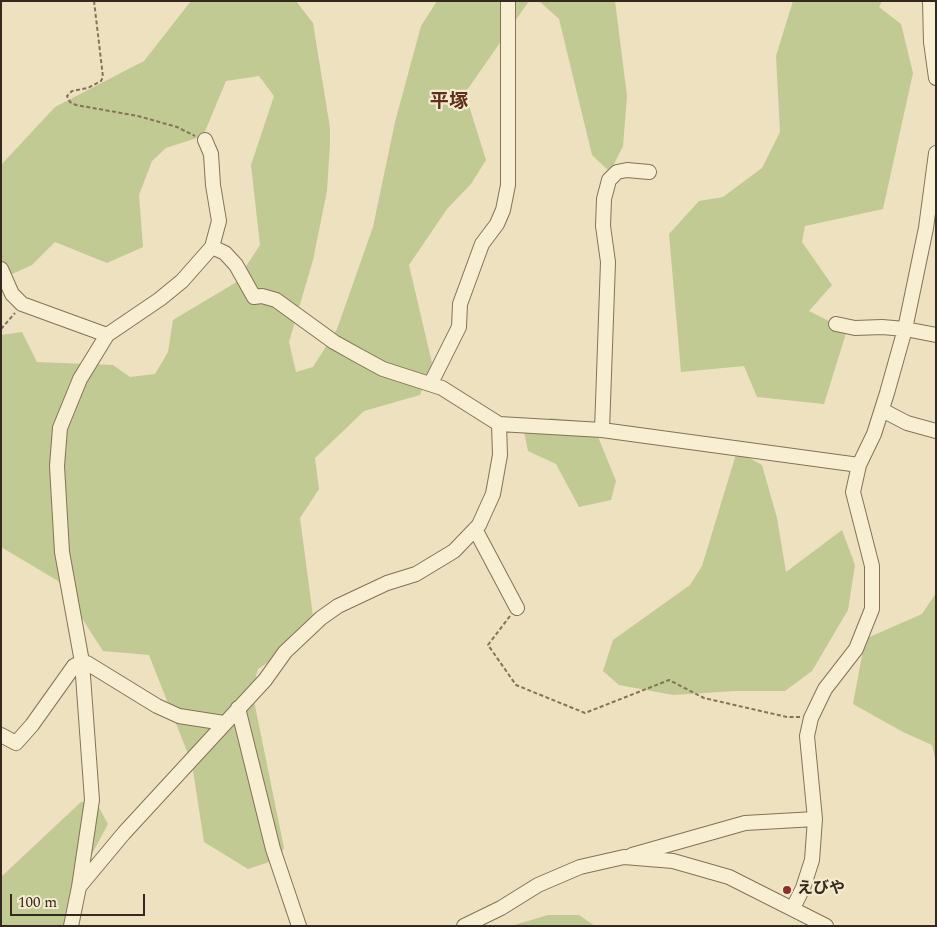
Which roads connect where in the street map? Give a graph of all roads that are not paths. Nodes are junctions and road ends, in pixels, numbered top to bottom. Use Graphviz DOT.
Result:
graph roads {
  1 [pos="508,1"];
  2 [pos="930,1"];
  3 [pos="936,78"];
  4 [pos="205,140"];
  5 [pos="936,153"];
  6 [pos="649,172"];
  7 [pos="212,247"];
  8 [pos="1,269"];
  9 [pos="836,324"];
  10 [pos="905,329"];
  11 [pos="107,335"];
  12 [pos="936,335"];
  13 [pos="431,383"];
  14 [pos="882,410"];
  15 [pos="499,424"];
  16 [pos="602,430"];
  17 [pos="936,431"];
  18 [pos="859,465"];
  19 [pos="476,529"];
  20 [pos="516,608"];
  21 [pos="82,662"];
  22 [pos="238,708"];
  23 [pos="224,723"];
  24 [pos="1,735"];
  25 [pos="815,819"];
  26 [pos="624,857"];
  27 [pos="79,887"];
  28 [pos="793,908"];
  29 [pos="71,926"];
  30 [pos="299,926"];
  31 [pos="464,926"];
  32 [pos="826,926"];
  1 -- 13 [label="street"];
  2 -- 3 [label="street"];
  4 -- 7 [label="street"];
  5 -- 10 [label="street"];
  6 -- 16 [label="street"];
  7 -- 11 [label="street"];
  7 -- 13 [label="street"];
  8 -- 11 [label="street"];
  9 -- 10 [label="street"];
  10 -- 12 [label="street"];
  10 -- 14 [label="street"];
  11 -- 21 [label="street"];
  13 -- 15 [label="street"];
  14 -- 17 [label="street"];
  14 -- 18 [label="street"];
  15 -- 16 [label="street"];
  15 -- 19 [label="street"];
  16 -- 18 [label="street"];
  18 -- 25 [label="street"];
  19 -- 20 [label="street"];
  19 -- 22 [label="street"];
  21 -- 23 [label="street"];
  21 -- 24 [label="street"];
  21 -- 27 [label="street"];
  22 -- 23 [label="street"];
  22 -- 30 [label="street"];
  23 -- 27 [label="street"];
  25 -- 26 [label="street"];
  25 -- 28 [label="street"];
  26 -- 28 [label="street"];
  26 -- 31 [label="street"];
  27 -- 29 [label="street"];
  28 -- 32 [label="street"];
}
